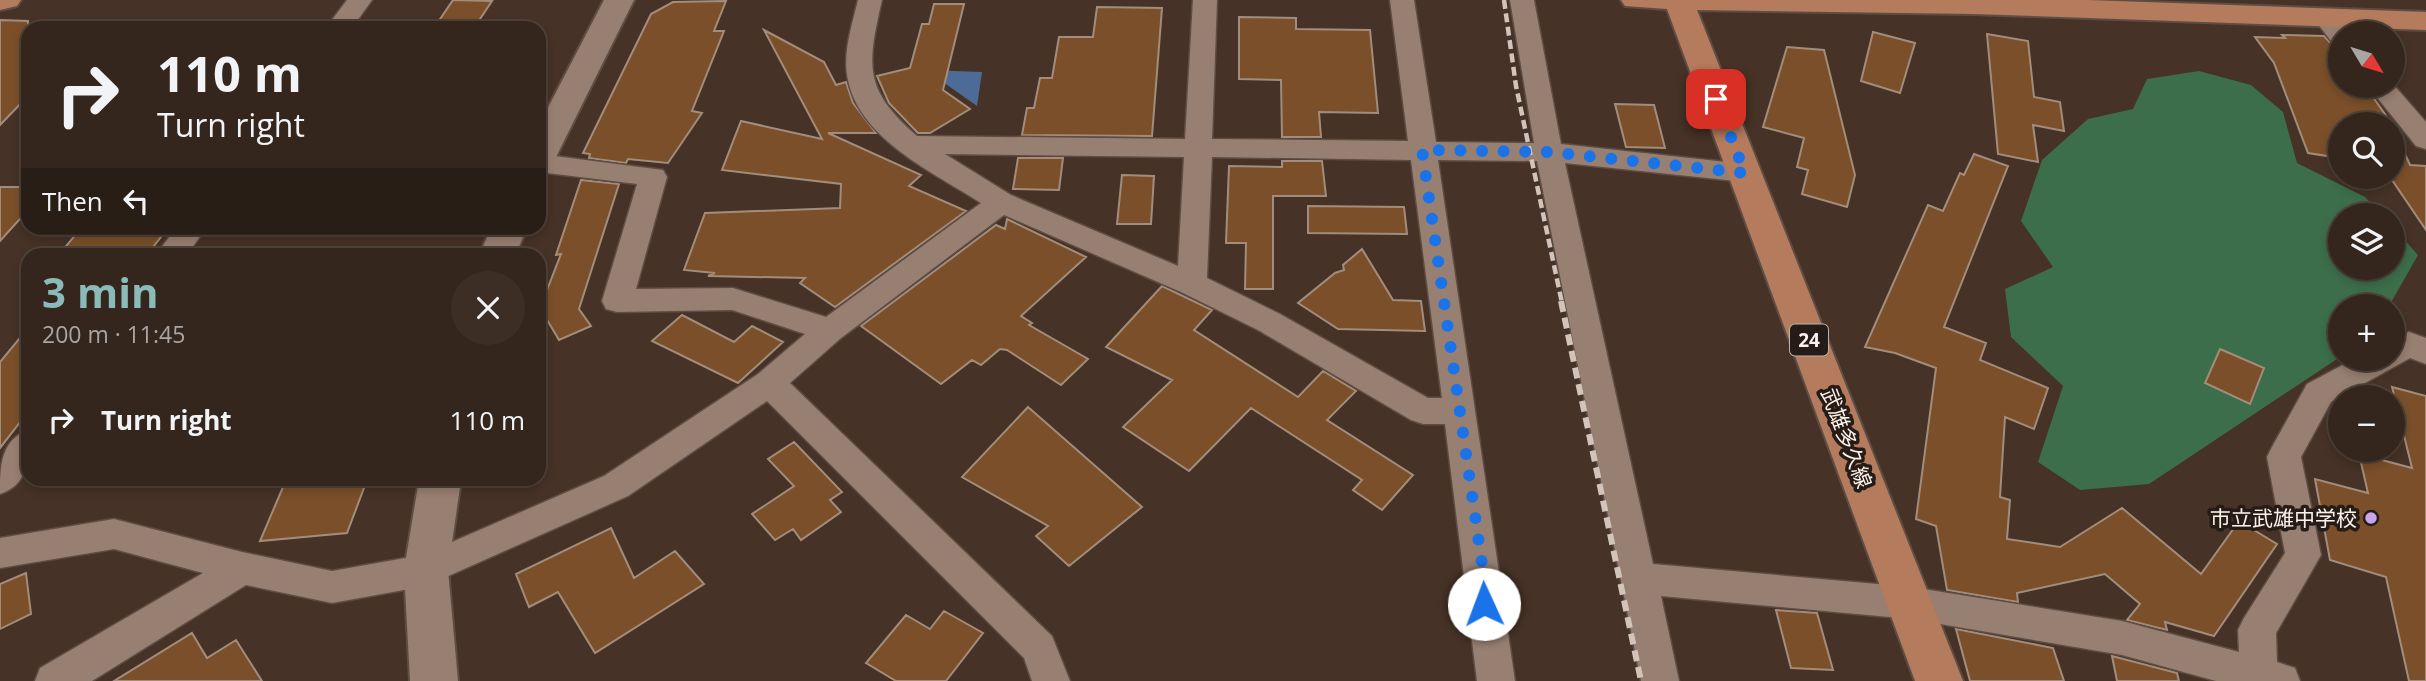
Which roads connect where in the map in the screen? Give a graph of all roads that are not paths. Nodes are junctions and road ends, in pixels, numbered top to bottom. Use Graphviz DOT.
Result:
graph roads {
  1 [pos="6,0"];
  2 [pos="360,0"];
  3 [pos="619,0"];
  4 [pos="870,0"];
  5 [pos="1205,0"];
  6 [pos="1402,0"];
  7 [pos="1522,0"];
  8 [pos="1636,0"];
  9 [pos="0,1"];
  10 [pos="1678,1"];
  11 [pos="2246,6"];
  12 [pos="2426,20"];
  13 [pos="344,21"];
  14 [pos="2405,21"];
  15 [pos="2328,25"];
  16 [pos="2391,98"];
  17 [pos="2426,140"];
  18 [pos="546,143"];
  19 [pos="910,145"];
  20 [pos="1199,148"];
  21 [pos="1422,150"];
  22 [pos="1549,152"];
  23 [pos="546,164"];
  24 [pos="1745,173"];
  25 [pos="1001,202"];
  26 [pos="1192,284"];
  27 [pos="830,330"];
  28 [pos="2405,346"];
  29 [pos="2426,352"];
  30 [pos="2359,371"];
  31 [pos="769,383"];
  32 [pos="1460,411"];
  33 [pos="21,453"];
  34 [pos="0,480"];
  35 [pos="439,486"];
  36 [pos="0,553"];
  37 [pos="242,568"];
  38 [pos="426,570"];
  39 [pos="1637,578"];
  40 [pos="1911,603"];
  41 [pos="2269,678"];
  42 [pos="54,681"];
  43 [pos="434,681"];
  44 [pos="1051,681"];
  45 [pos="1496,681"];
  46 [pos="1660,681"];
  47 [pos="1939,681"];
  1 -- 9 [label="main road"];
  2 -- 13 [label="street"];
  3 -- 18 [label="street"];
  4 -- 19 [label="street"];
  5 -- 20 [label="street"];
  6 -- 21 [label="street"];
  7 -- 22 [label="street"];
  8 -- 10 [label="main road"];
  10 -- 11 [label="main road"];
  10 -- 24 [label="main road, 武雄多久線 / 24"];
  11 -- 15 [label="main road"];
  12 -- 14 [label="main road"];
  16 -- 17 [label="street"];
  19 -- 20 [label="street"];
  19 -- 25 [label="street"];
  20 -- 21 [label="street"];
  20 -- 26 [label="street"];
  21 -- 22 [label="street"];
  21 -- 32 [label="street"];
  22 -- 24 [label="street"];
  22 -- 39 [label="street"];
  23 -- 27 [label="street"];
  24 -- 40 [label="main road, 武雄多久線 / 24"];
  25 -- 26 [label="street"];
  25 -- 27 [label="street"];
  26 -- 32 [label="street"];
  27 -- 31 [label="street"];
  28 -- 29 [label="street"];
  30 -- 41 [label="street"];
  31 -- 38 [label="street"];
  31 -- 44 [label="street"];
  32 -- 45 [label="street"];
  33 -- 34 [label="street"];
  35 -- 38 [label="street"];
  36 -- 37 [label="street"];
  37 -- 38 [label="street"];
  37 -- 42 [label="street"];
  38 -- 43 [label="street"];
  39 -- 40 [label="street"];
  39 -- 46 [label="street"];
  40 -- 41 [label="street"];
  40 -- 47 [label="main road, 武雄多久線 / 24"];
}
